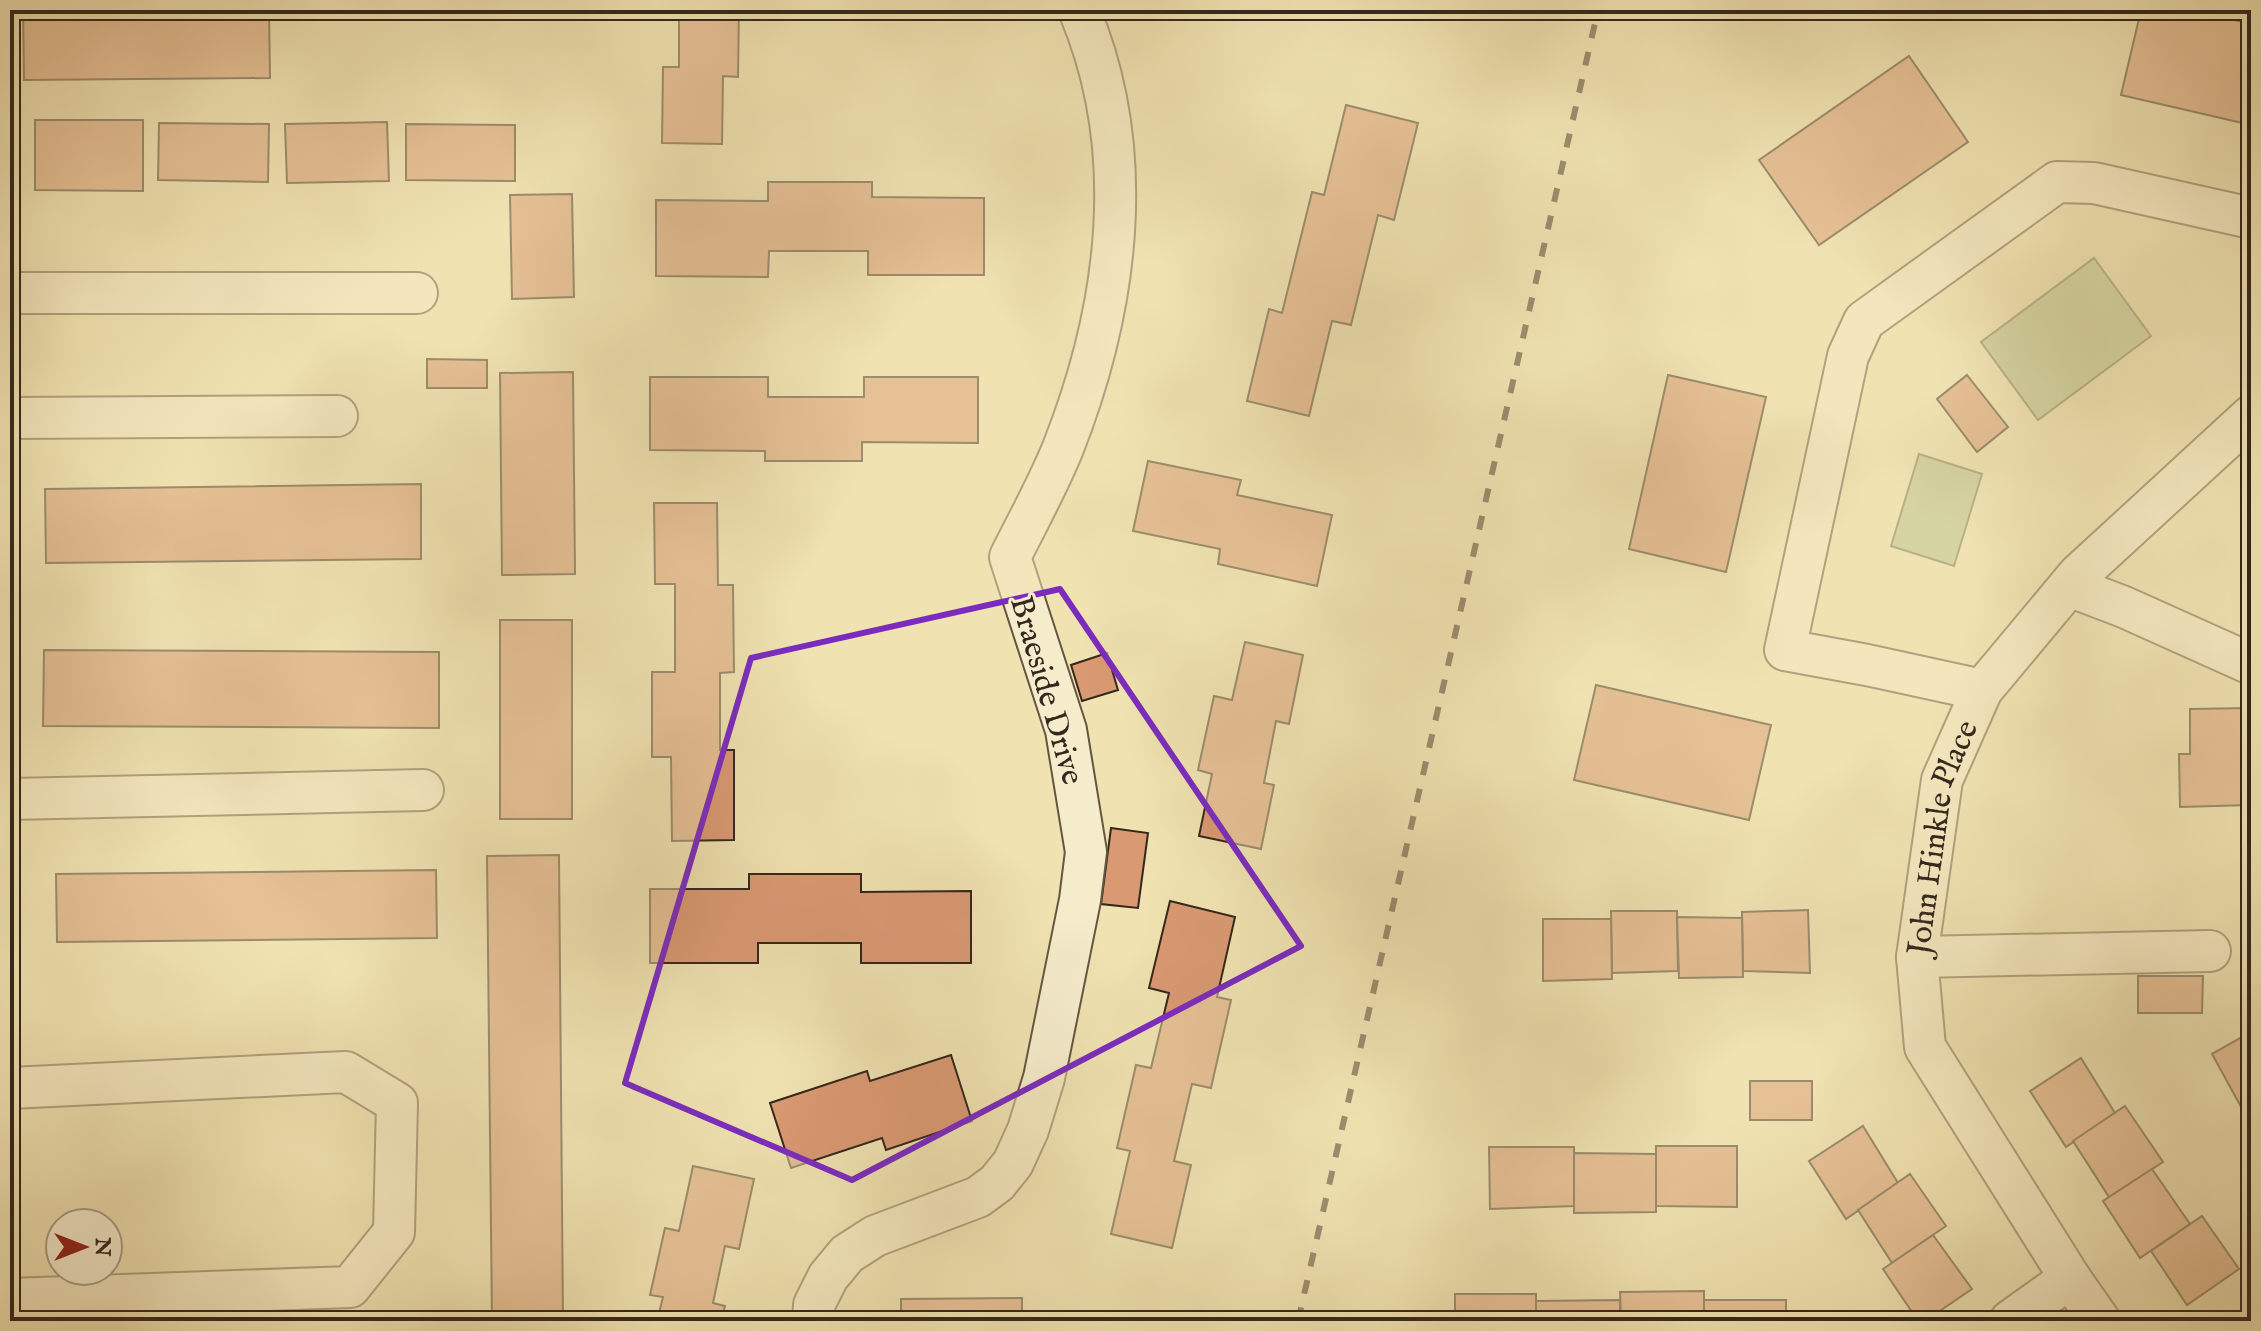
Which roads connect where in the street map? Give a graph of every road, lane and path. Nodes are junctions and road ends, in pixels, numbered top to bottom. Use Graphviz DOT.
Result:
graph roads {
  1 [pos="1079,10"];
  2 [pos="2251,218"];
  3 [pos="10,293"];
  4 [pos="417,293"];
  5 [pos="337,416"];
  6 [pos="10,418"];
  7 [pos="2250,418"];
  8 [pos="2069,586"];
  9 [pos="2251,664"];
  10 [pos="1982,690"];
  11 [pos="423,790"];
  12 [pos="10,799"];
  13 [pos="2210,951"];
  14 [pos="1917,957"];
  15 [pos="10,1088"];
  16 [pos="2070,1278"];
  17 [pos="10,1299"];
  18 [pos="813,1321"];
  19 [pos="2010,1321"];
  20 [pos="2100,1321"];
  1 -- 18 [label="street, Braeside Drive"];
  2 -- 10 [label="street"];
  3 -- 4 [label="street"];
  5 -- 6 [label="street"];
  7 -- 8 [label="street, John Hinkle Place"];
  8 -- 9 [label="street"];
  8 -- 10 [label="street, John Hinkle Place"];
  10 -- 14 [label="street, John Hinkle Place"];
  11 -- 12 [label="street"];
  13 -- 14 [label="street"];
  14 -- 16 [label="street, John Hinkle Place"];
  15 -- 17 [label="street"];
  16 -- 19 [label="street"];
  16 -- 20 [label="street, John Hinkle Place"];
}
